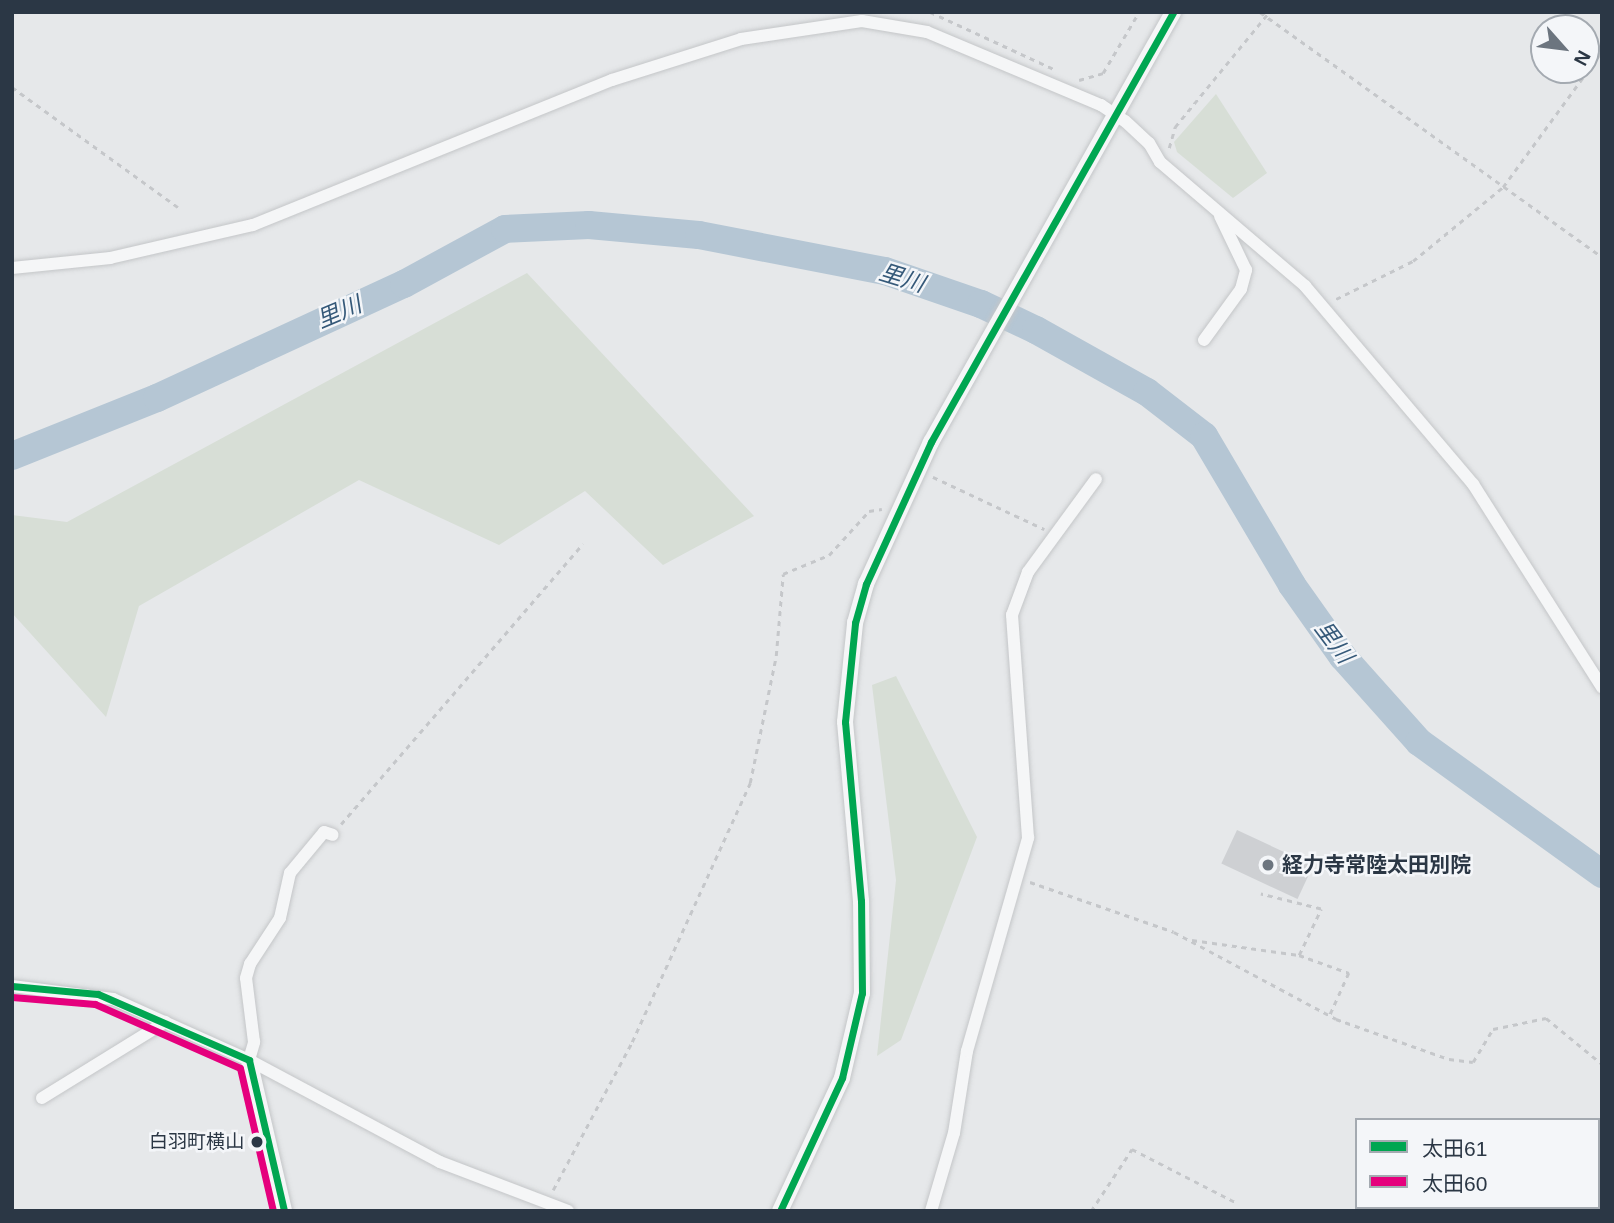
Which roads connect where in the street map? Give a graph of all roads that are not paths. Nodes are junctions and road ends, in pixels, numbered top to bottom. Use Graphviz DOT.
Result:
graph roads {
  1 [pos="1173,12"];
  2 [pos="1115,121"];
  3 [pos="1219,213"];
  4 [pos="12,268"];
  5 [pos="1204,340"];
  6 [pos="1096,479"];
  7 [pos="1602,687"];
  8 [pos="333,835"];
  9 [pos="12,986"];
  10 [pos="165,1022"];
  11 [pos="249,1060"];
  12 [pos="42,1098"];
  13 [pos="284,1211"];
  14 [pos="568,1211"];
  15 [pos="780,1211"];
  16 [pos="931,1211"];
  1 -- 2 [label="street"];
  2 -- 3 [label="street"];
  2 -- 4 [label="street"];
  2 -- 15 [label="street"];
  3 -- 5 [label="street"];
  3 -- 7 [label="street"];
  6 -- 16 [label="street"];
  8 -- 11 [label="street"];
  9 -- 10 [label="street"];
  10 -- 11 [label="street"];
  10 -- 12 [label="street"];
  11 -- 13 [label="street"];
  11 -- 14 [label="street"];
}
